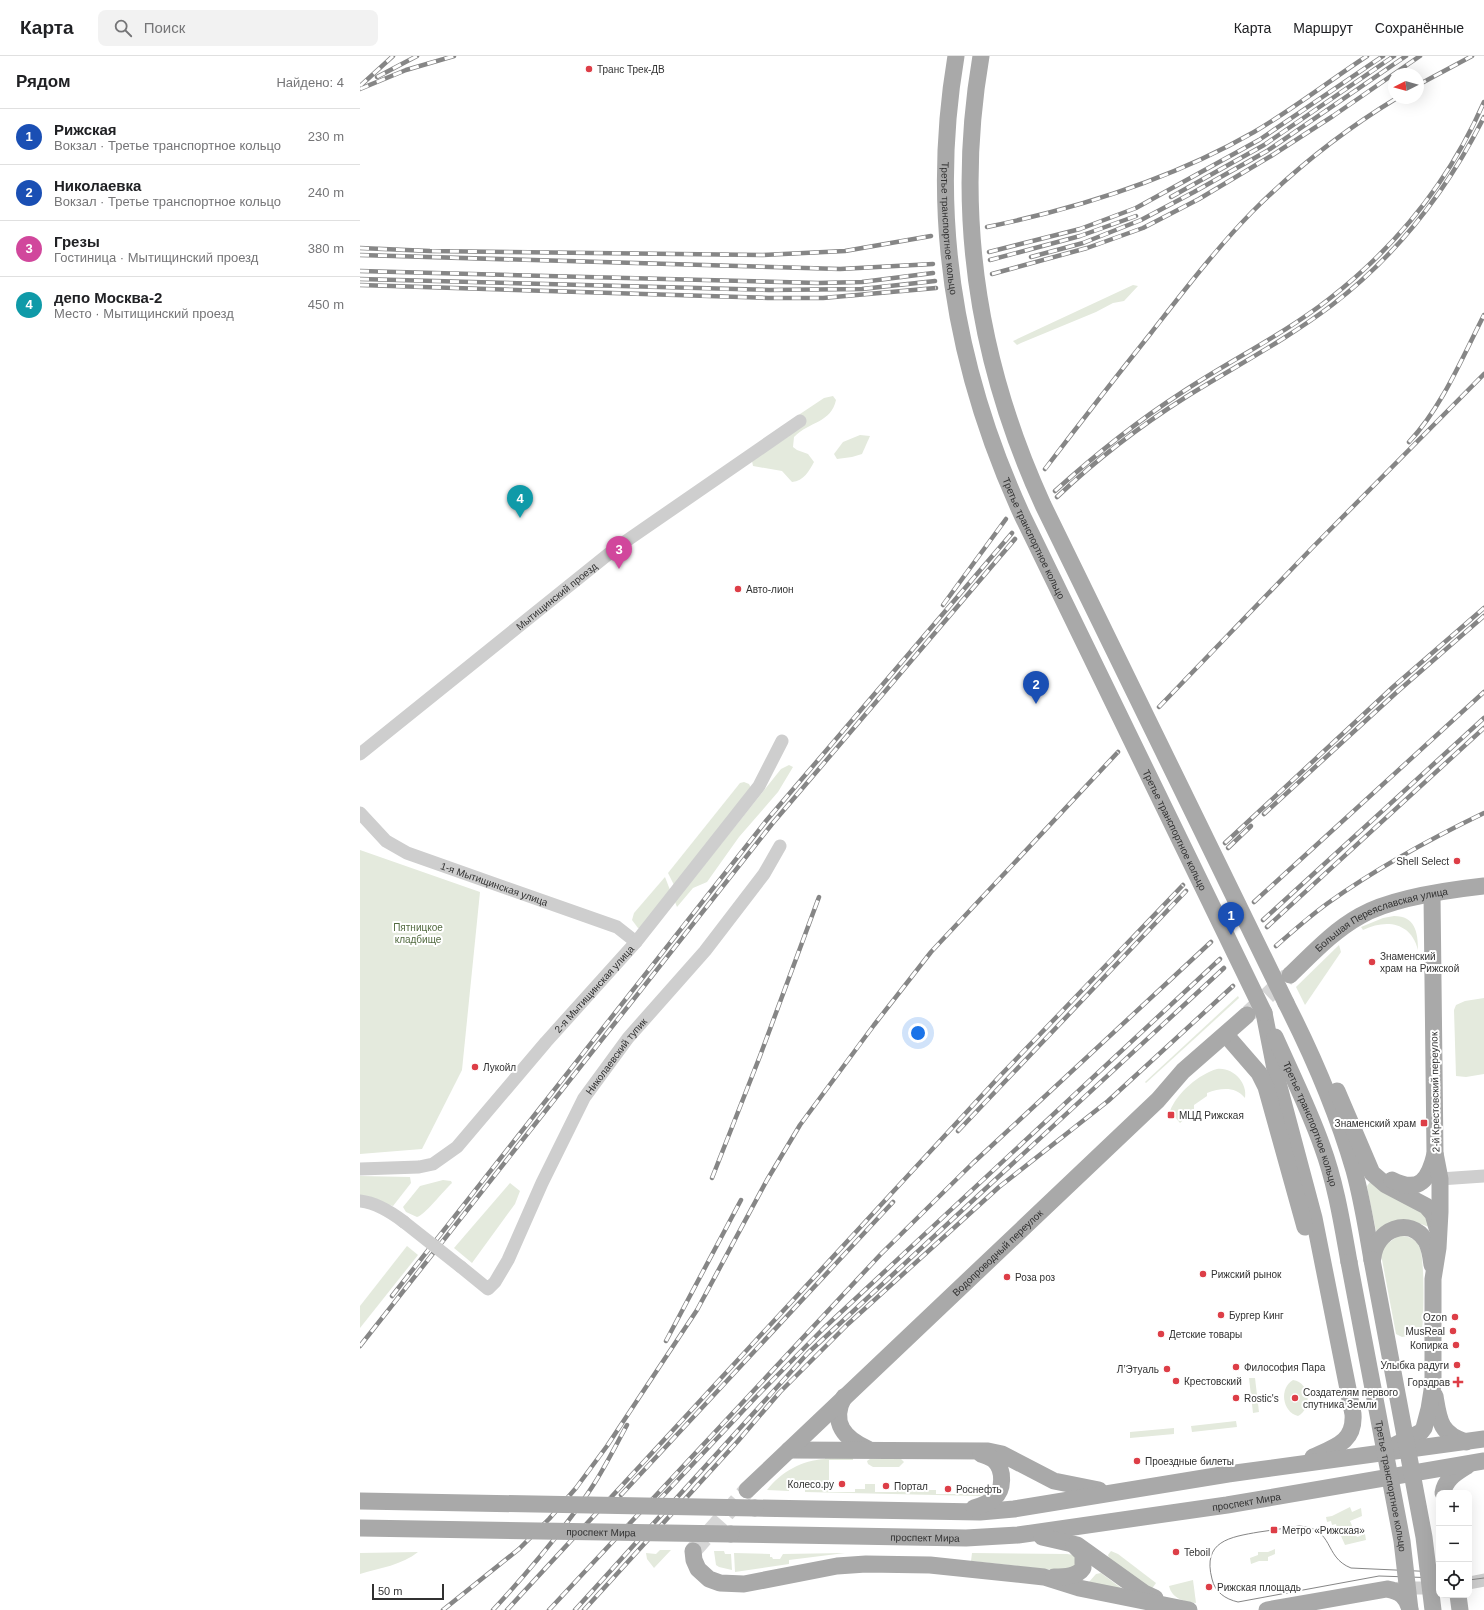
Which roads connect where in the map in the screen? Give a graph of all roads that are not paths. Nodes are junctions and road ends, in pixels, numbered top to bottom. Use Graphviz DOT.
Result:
graph roads {
  1 [pos="956,56"];
  2 [pos="981,56"];
  3 [pos="800,421"];
  4 [pos="782,741"];
  5 [pos="360,754"];
  6 [pos="360,813"];
  7 [pos="780,846"];
  8 [pos="1484,886"];
  9 [pos="1432,895"];
  10 [pos="636,942"];
  11 [pos="1290,975"];
  12 [pos="1264,1013"];
  13 [pos="1247,1015"];
  14 [pos="1226,1035"];
  15 [pos="1303,1039"];
  16 [pos="1358,1138"];
  17 [pos="1435,1152"];
  18 [pos="360,1169"];
  19 [pos="1484,1176"];
  20 [pos="1440,1179"];
  21 [pos="360,1201"];
  22 [pos="1439,1234"];
  23 [pos="1372,1260"];
  24 [pos="1433,1279"];
  25 [pos="1332,1309"];
  26 [pos="1433,1384"];
  27 [pos="844,1397"];
  28 [pos="1484,1439"];
  29 [pos="1466,1442"];
  30 [pos="789,1450"];
  31 [pos="870,1450"];
  32 [pos="963,1451"];
  33 [pos="1376,1454"];
  34 [pos="1480,1462"];
  35 [pos="1294,1464"];
  36 [pos="1128,1489"];
  37 [pos="747,1490"];
  38 [pos="1444,1490"];
  39 [pos="360,1501"];
  40 [pos="954,1513"];
  41 [pos="360,1528"];
  42 [pos="1018,1535"];
  43 [pos="1066,1541"];
  44 [pos="693,1551"];
  45 [pos="1044,1578"];
  46 [pos="1484,1580"];
  47 [pos="1472,1582"];
  48 [pos="1436,1588"];
  49 [pos="1387,1589"];
  50 [pos="1458,1598"];
  51 [pos="1170,1605"];
  52 [pos="1189,1610"];
  53 [pos="1267,1610"];
  54 [pos="1410,1610"];
  55 [pos="1433,1610"];
  56 [pos="1460,1610"];
  1 -- 12 [label="main road, Третье транспортное кольцо, bridge"];
  2 -- 15 [label="main road, Третье транспортное кольцо, bridge"];
  3 -- 5 [label="street, Мытищинский проезд"];
  4 -- 10 [label="street, 2-я Мытищинская улица"];
  6 -- 10 [label="street, 1-я Мытищинская улица"];
  7 -- 21 [label="street, Николаевский тупик, bridge"];
  8 -- 9 [label="main road, Большая Переяславская улица"];
  9 -- 11 [label="main road, Большая Переяславская улица"];
  9 -- 17 [label="main road, 2-й Крестовский переулок"];
  10 -- 18 [label="street, 2-я Мытищинская улица"];
  12 -- 25 [label="main road"];
  12 -- 54 [label="main road, Третье транспортное кольцо, bridge"];
  13 -- 14 [label="main road, Водопроводный переулок"];
  14 -- 25 [label="main road"];
  14 -- 27 [label="main road, Водопроводный переулок"];
  15 -- 16 [label="main road"];
  15 -- 23 [label="main road, Третье транспортное кольцо"];
  16 -- 17 [label="main road"];
  16 -- 22 [label="main road"];
  17 -- 20 [label="main road, 2-й Крестовский переулок"];
  19 -- 20 [label="street"];
  20 -- 22 [label="main road, 2-й Крестовский переулок"];
  22 -- 24 [label="main road, 2-й Крестовский переулок"];
  23 -- 24 [label="main road"];
  23 -- 55 [label="main road, Третье транспортное кольцо, bridge"];
  24 -- 26 [label="main road, 2-й Крестовский переулок"];
  25 -- 35 [label="main road"];
  26 -- 29 [label="main road, 2-й Крестовский переулок"];
  26 -- 33 [label="main road, 2-й Крестовский переулок"];
  27 -- 30 [label="main road, Водопроводный переулок"];
  27 -- 31 [label="main road"];
  28 -- 29 [label="main road"];
  29 -- 33 [label="main road"];
  30 -- 31 [label="main road"];
  30 -- 37 [label="main road, Водопроводный переулок"];
  31 -- 32 [label="main road"];
  32 -- 36 [label="main road"];
  32 -- 40 [label="main road"];
  33 -- 35 [label="main road"];
  34 -- 38 [label="main road"];
  34 -- 42 [label="main road, проспект Мира"];
  35 -- 36 [label="main road"];
  36 -- 40 [label="main road"];
  39 -- 40 [label="main road, bridge"];
  41 -- 42 [label="main road, проспект Мира, bridge"];
  42 -- 43 [label="main road"];
  43 -- 45 [label="main road"];
  43 -- 51 [label="main road"];
  44 -- 45 [label="main road"];
  45 -- 51 [label="main road"];
  46 -- 47 [label="street"];
  48 -- 49 [label="street"];
  49 -- 53 [label="main road"];
  49 -- 54 [label="main road"];
  50 -- 56 [label="main road"];
  51 -- 52 [label="main road"];
}
